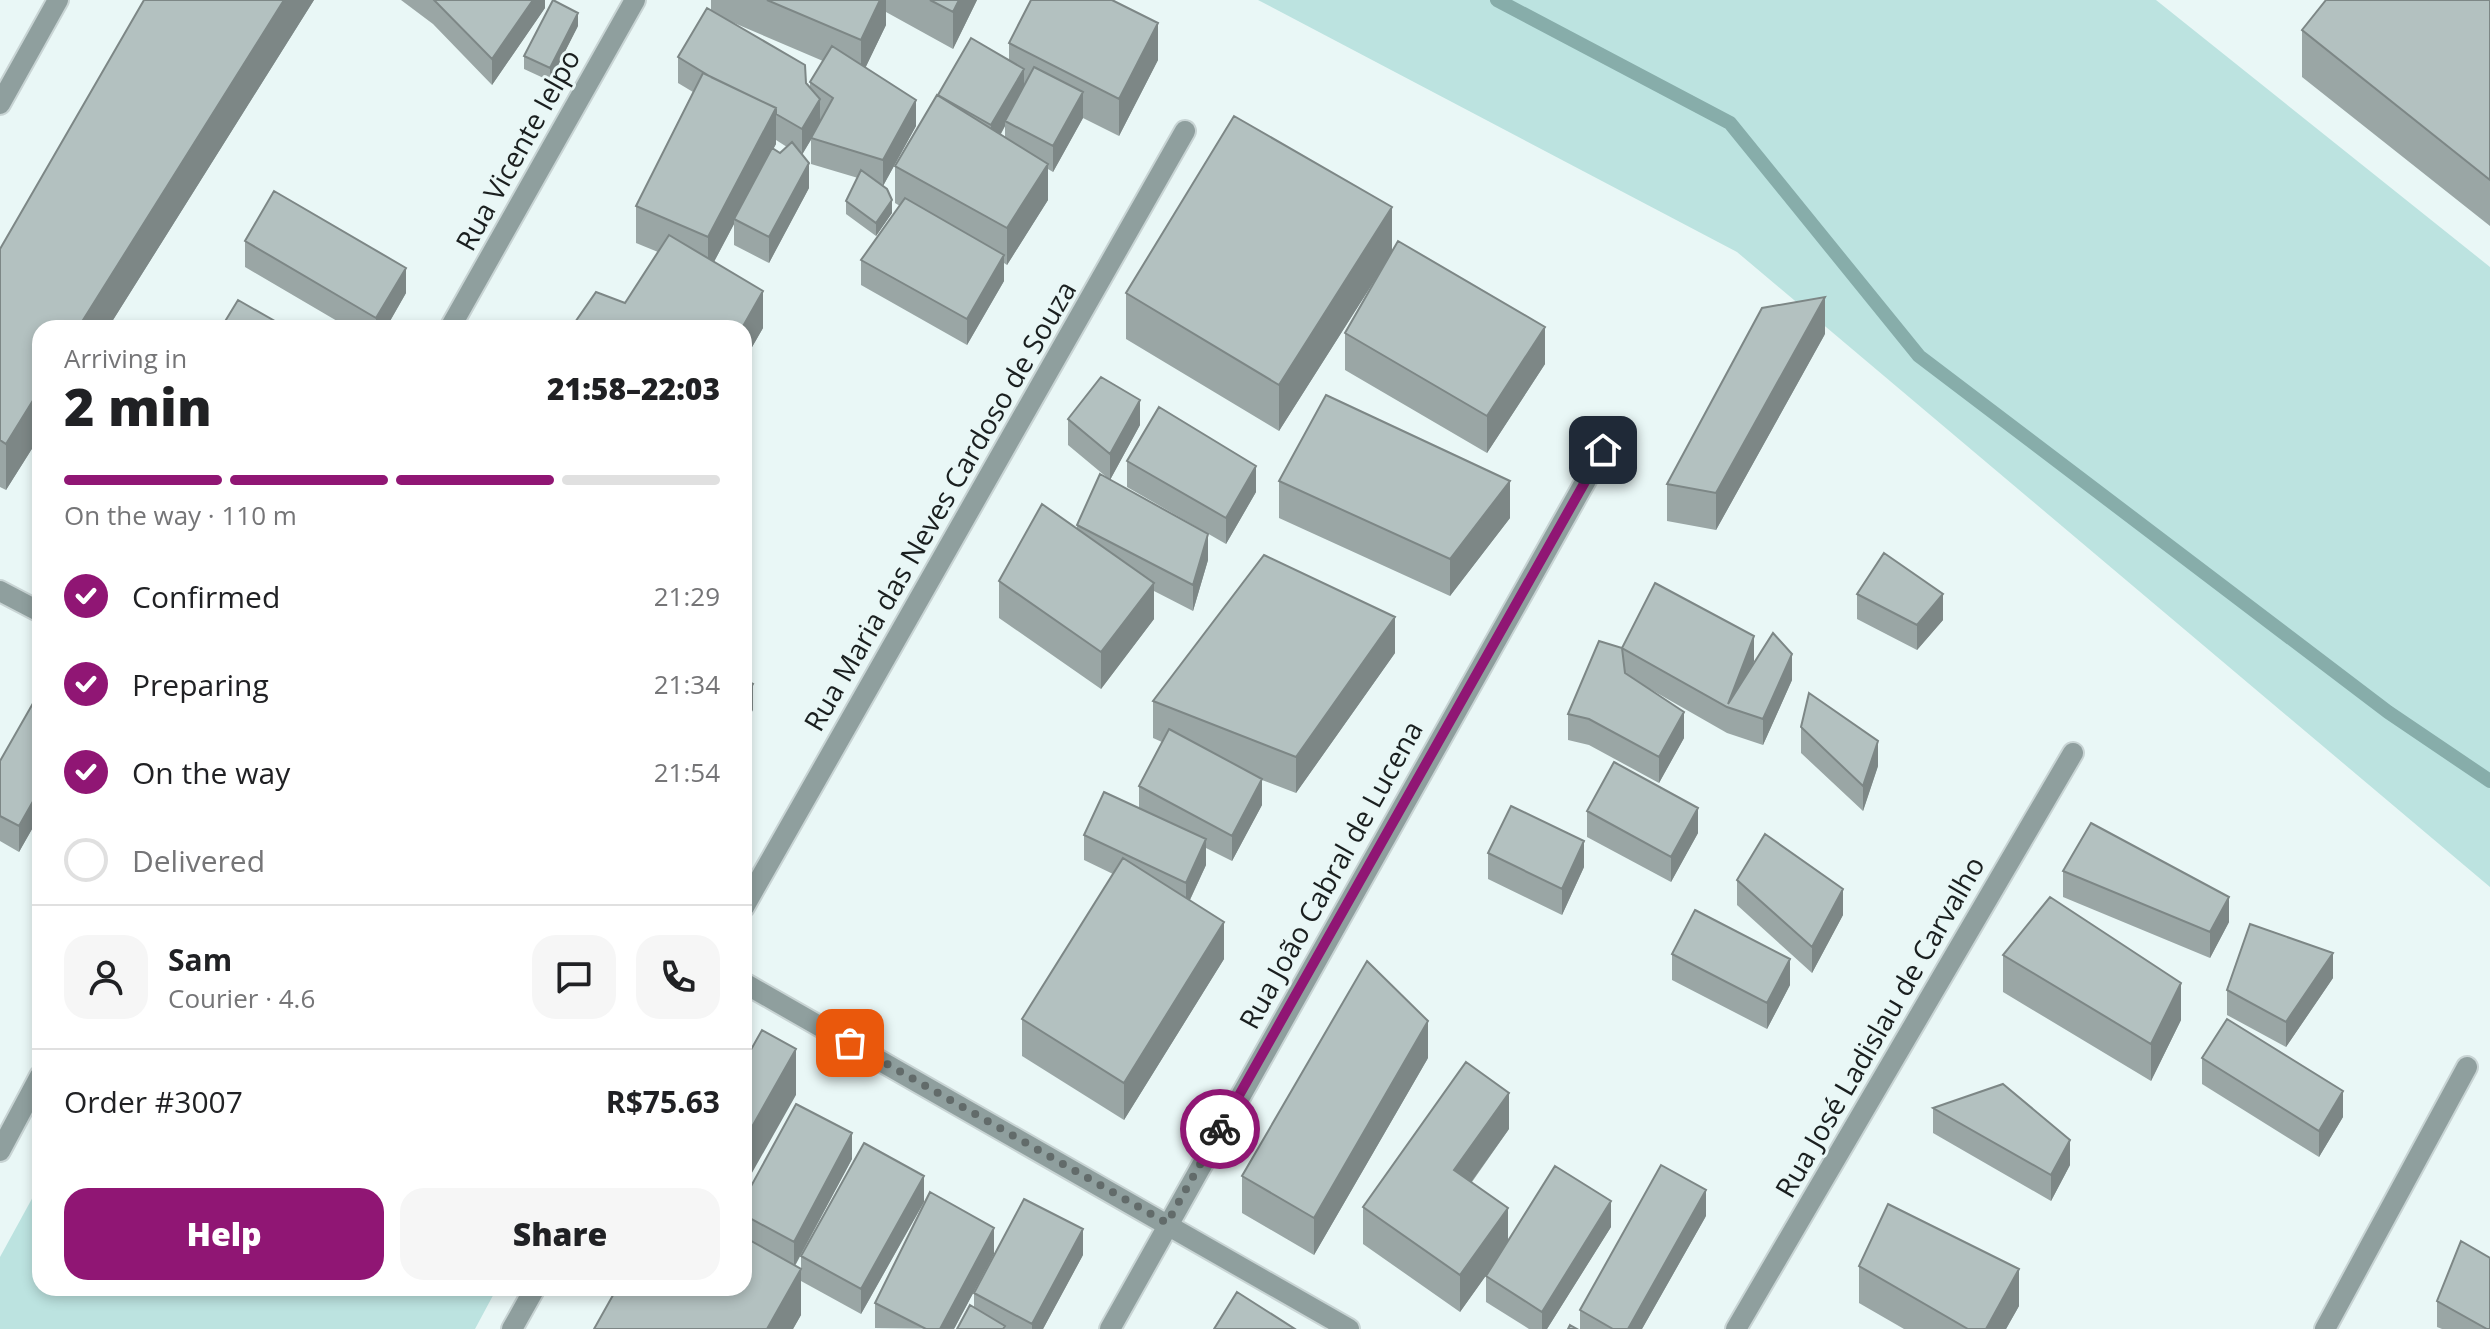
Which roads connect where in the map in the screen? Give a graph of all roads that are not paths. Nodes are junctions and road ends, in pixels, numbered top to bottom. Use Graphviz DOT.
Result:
graph roads {
  1 [pos="58,0"];
  2 [pos="635,0"];
  3 [pos="0,104"];
  4 [pos="1185,131"];
  5 [pos="455,320"];
  6 [pos="1603,450"];
  7 [pos="0,591"];
  8 [pos="32,608"];
  9 [pos="2073,753"];
  10 [pos="752,893"];
  11 [pos="752,988"];
  12 [pos="2467,1067"];
  13 [pos="32,1091"];
  14 [pos="0,1151"];
  15 [pos="1167,1223"];
  16 [pos="531,1296"];
  17 [pos="512,1329"];
  18 [pos="1110,1329"];
  19 [pos="1349,1329"];
  20 [pos="1736,1329"];
  21 [pos="2325,1329"];
  1 -- 3 [label="street"];
  2 -- 5 [label="street, Rua Vicente Ielpo"];
  4 -- 10 [label="street, Rua Maria das Neves Cardoso de Souza"];
  6 -- 15 [label="street, Rua João Cabral de Lucena"];
  7 -- 8 [label="street"];
  9 -- 20 [label="street, Rua José Ladislau de Carvalho"];
  11 -- 15 [label="street"];
  12 -- 21 [label="street"];
  13 -- 14 [label="street"];
  15 -- 18 [label="street, Rua João Cabral de Lucena"];
  15 -- 19 [label="street"];
  16 -- 17 [label="street"];
}
